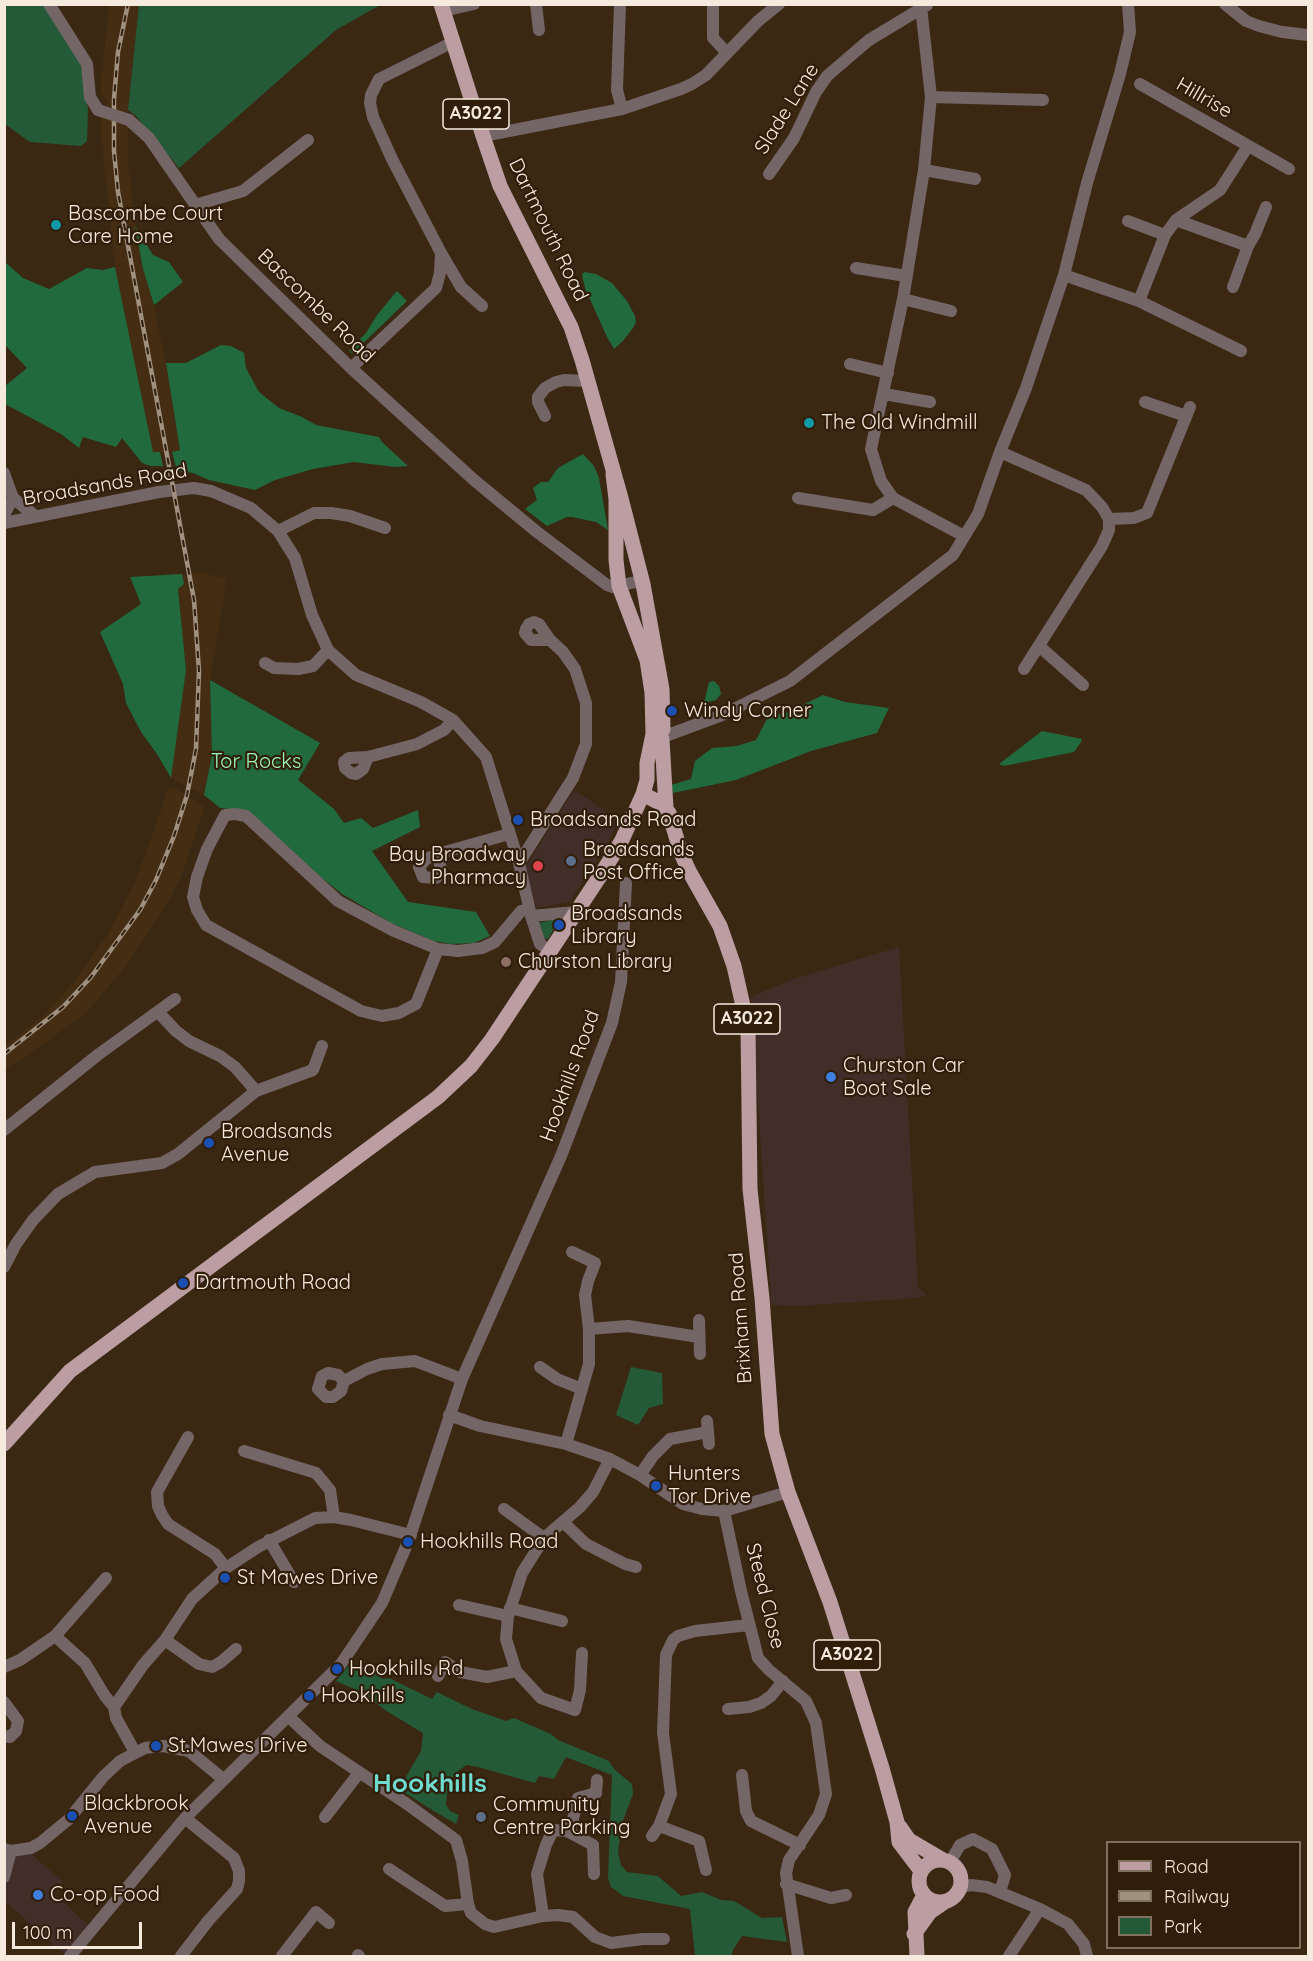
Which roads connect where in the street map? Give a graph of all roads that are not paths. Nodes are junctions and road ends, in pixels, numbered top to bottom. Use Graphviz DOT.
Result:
graph roads {
  1 [pos="49,4"];
  2 [pos="474,4"];
  3 [pos="536,4"];
  4 [pos="620,4"];
  5 [pos="713,4"];
  6 [pos="779,4"];
  7 [pos="1128,4"];
  8 [pos="1224,4"];
  9 [pos="925,6"];
  10 [pos="442,8"];
  11 [pos="538,30"];
  12 [pos="1308,35"];
  13 [pos="453,42"];
  14 [pos="727,53"];
  15 [pos="1140,84"];
  16 [pos="931,97"];
  17 [pos="1043,100"];
  18 [pos="622,109"];
  19 [pos="483,136"];
  20 [pos="308,140"];
  21 [pos="1248,146"];
  22 [pos="1289,169"];
  23 [pos="924,170"];
  24 [pos="769,174"];
  25 [pos="975,179"];
  26 [pos="195,205"];
  27 [pos="1266,207"];
  28 [pos="1176,220"];
  29 [pos="1128,221"];
  30 [pos="1165,235"];
  31 [pos="1248,246"];
  32 [pos="441,253"];
  33 [pos="856,268"];
  34 [pos="1064,275"];
  35 [pos="906,276"];
  36 [pos="1233,286"];
  37 [pos="461,287"];
  38 [pos="436,288"];
  39 [pos="903,299"];
  40 [pos="1139,301"];
  41 [pos="482,306"];
  42 [pos="951,311"];
  43 [pos="1241,351"];
  44 [pos="850,364"];
  45 [pos="351,368"];
  46 [pos="888,373"];
  47 [pos="587,381"];
  48 [pos="884,394"];
  49 [pos="930,402"];
  50 [pos="1145,402"];
  51 [pos="545,416"];
  52 [pos="1000,452"];
  53 [pos="4,473"];
  54 [pos="613,474"];
  55 [pos="13,498"];
  56 [pos="798,498"];
  57 [pos="893,498"];
  58 [pos="4,515"];
  59 [pos="35,516"];
  60 [pos="1109,519"];
  61 [pos="4,523"];
  62 [pos="385,528"];
  63 [pos="278,531"];
  64 [pos="964,536"];
  65 [pos="643,584"];
  66 [pos="620,586"];
  67 [pos="550,640"];
  68 [pos="1039,645"];
  69 [pos="328,650"];
  70 [pos="265,663"];
  71 [pos="1024,669"];
  72 [pos="1083,685"];
  73 [pos="453,720"];
  74 [pos="659,736"];
  75 [pos="368,757"];
  76 [pos="645,787"];
  77 [pos="666,808"];
  78 [pos="509,834"];
  79 [pos="438,854"];
  80 [pos="519,863"];
  81 [pos="626,883"];
  82 [pos="530,912"];
  83 [pos="576,912"];
  84 [pos="438,949"];
  85 [pos="551,951"];
  86 [pos="175,999"];
  87 [pos="158,1012"];
  88 [pos="322,1046"];
  89 [pos="256,1090"];
  90 [pos="4,1130"];
  91 [pos="572,1252"];
  92 [pos="4,1267"];
  93 [pos="699,1320"];
  94 [pos="589,1329"];
  95 [pos="699,1337"];
  96 [pos="700,1354"];
  97 [pos="540,1367"];
  98 [pos="462,1379"];
  99 [pos="344,1381"];
  100 [pos="582,1389"];
  101 [pos="449,1415"];
  102 [pos="708,1433"];
  103 [pos="188,1437"];
  104 [pos="4,1444"];
  105 [pos="566,1444"];
  106 [pos="244,1451"];
  107 [pos="610,1459"];
  108 [pos="640,1475"];
  109 [pos="788,1492"];
  110 [pos="504,1509"];
  111 [pos="724,1511"];
  112 [pos="334,1517"];
  113 [pos="563,1522"];
  114 [pos="411,1535"];
  115 [pos="544,1538"];
  116 [pos="269,1540"];
  117 [pos="226,1568"];
  118 [pos="627,1569"];
  119 [pos="106,1578"];
  120 [pos="294,1582"];
  121 [pos="459,1605"];
  122 [pos="509,1612"];
  123 [pos="562,1621"];
  124 [pos="749,1625"];
  125 [pos="55,1636"];
  126 [pos="165,1640"];
  127 [pos="236,1649"];
  128 [pos="582,1653"];
  129 [pos="4,1667"];
  130 [pos="516,1671"];
  131 [pos="438,1676"];
  132 [pos="783,1681"];
  133 [pos="4,1702"];
  134 [pos="114,1707"];
  135 [pos="728,1708"];
  136 [pos="288,1716"];
  137 [pos="4,1736"];
  138 [pos="135,1752"];
  139 [pos="359,1773"];
  140 [pos="742,1775"];
  141 [pos="223,1779"];
  142 [pos="597,1780"];
  143 [pos="185,1818"];
  144 [pos="325,1818"];
  145 [pos="897,1822"];
  146 [pos="567,1831"];
  147 [pos="800,1845"];
  148 [pos="8,1850"];
  149 [pos="946,1861"];
  150 [pos="389,1869"];
  151 [pos="706,1870"];
  152 [pos="921,1871"];
  153 [pos="594,1874"];
  154 [pos="4,1877"];
  155 [pos="964,1883"];
  156 [pos="786,1884"];
  157 [pos="1000,1892"];
  158 [pos="846,1895"];
  159 [pos="924,1895"];
  160 [pos="946,1901"];
  161 [pos="468,1904"];
  162 [pos="1040,1909"];
  163 [pos="543,1916"];
  164 [pos="329,1923"];
  165 [pos="914,1934"];
  166 [pos="664,1939"];
  167 [pos="611,1943"];
  168 [pos="70,1956"];
  169 [pos="181,1956"];
  170 [pos="282,1956"];
  171 [pos="608,1956"];
  172 [pos="798,1956"];
  173 [pos="916,1956"];
  174 [pos="1009,1956"];
  175 [pos="1087,1956"];
  1 -- 26 [label="street, Bascombe Road, bridge"];
  2 -- 10 [label="street"];
  3 -- 11 [label="street"];
  4 -- 18 [label="street"];
  5 -- 14 [label="street"];
  6 -- 14 [label="street"];
  7 -- 34 [label="street"];
  8 -- 12 [label="street"];
  9 -- 16 [label="street"];
  9 -- 24 [label="street, Slade Lane"];
  10 -- 13 [label="main road, Dartmouth Road / A3022"];
  13 -- 19 [label="main road, Dartmouth Road / A3022"];
  13 -- 32 [label="street"];
  14 -- 18 [label="street"];
  15 -- 21 [label="street, Hillrise"];
  16 -- 17 [label="street"];
  16 -- 23 [label="street"];
  18 -- 19 [label="street"];
  19 -- 47 [label="main road, Dartmouth Road / A3022"];
  20 -- 26 [label="street"];
  21 -- 22 [label="street, Hillrise"];
  21 -- 28 [label="street"];
  23 -- 25 [label="street"];
  23 -- 35 [label="street"];
  26 -- 45 [label="street, Bascombe Road"];
  27 -- 31 [label="street"];
  28 -- 30 [label="street"];
  28 -- 31 [label="street"];
  29 -- 30 [label="street"];
  30 -- 40 [label="street"];
  31 -- 36 [label="street"];
  32 -- 37 [label="street"];
  32 -- 38 [label="street"];
  33 -- 35 [label="street"];
  34 -- 40 [label="street"];
  34 -- 52 [label="street"];
  35 -- 39 [label="street"];
  37 -- 38 [label="street"];
  37 -- 41 [label="street"];
  38 -- 45 [label="street"];
  39 -- 42 [label="street"];
  39 -- 46 [label="street"];
  40 -- 43 [label="street"];
  44 -- 46 [label="street"];
  45 -- 66 [label="street, Bascombe Road"];
  46 -- 48 [label="street"];
  47 -- 51 [label="street"];
  47 -- 54 [label="main road, Dartmouth Road / A3022"];
  48 -- 49 [label="street"];
  48 -- 57 [label="street"];
  50 -- 60 [label="street"];
  52 -- 60 [label="street"];
  52 -- 64 [label="street"];
  53 -- 55 [label="street"];
  54 -- 65 [label="main road, Dartmouth Road / A3022"];
  54 -- 66 [label="main road, Dartmouth Road / A3022"];
  55 -- 58 [label="street"];
  55 -- 59 [label="street"];
  56 -- 57 [label="street"];
  57 -- 64 [label="street"];
  59 -- 61 [label="street, Broadsands Road"];
  59 -- 63 [label="street, Broadsands Road"];
  60 -- 68 [label="street"];
  62 -- 63 [label="street"];
  63 -- 69 [label="street, Broadsands Road"];
  64 -- 74 [label="street"];
  65 -- 66 [label="street"];
  65 -- 74 [label="main road, Dartmouth Road / A3022"];
  66 -- 74 [label="main road, Dartmouth Road / A3022"];
  67 -- 80 [label="street"];
  68 -- 71 [label="street"];
  68 -- 72 [label="street"];
  69 -- 70 [label="street"];
  69 -- 73 [label="street, Broadsands Road"];
  73 -- 75 [label="street"];
  73 -- 78 [label="street, Broadsands Road"];
  74 -- 76 [label="main road"];
  74 -- 77 [label="main road, Brixham Road / A3022"];
  76 -- 77 [label="main road"];
  76 -- 83 [label="main road"];
  77 -- 109 [label="main road, Brixham Road / A3022"];
  78 -- 79 [label="street"];
  78 -- 80 [label="street, Broadsands Road"];
  80 -- 82 [label="street, Broadsands Road"];
  81 -- 98 [label="street, Hookhills Road"];
  82 -- 83 [label="street"];
  82 -- 84 [label="street"];
  82 -- 85 [label="street, Broadsands Road"];
  83 -- 85 [label="main road"];
  84 -- 84 [label="street"];
  85 -- 104 [label="main road"];
  86 -- 87 [label="street"];
  87 -- 89 [label="street"];
  87 -- 90 [label="street"];
  88 -- 89 [label="street"];
  89 -- 92 [label="street"];
  91 -- 94 [label="street"];
  93 -- 95 [label="street"];
  94 -- 95 [label="street"];
  94 -- 100 [label="street"];
  95 -- 96 [label="street"];
  97 -- 100 [label="street"];
  98 -- 99 [label="street"];
  98 -- 101 [label="street, Hookhills Road"];
  100 -- 105 [label="street"];
  101 -- 105 [label="street"];
  101 -- 114 [label="street, Hookhills Road"];
  102 -- 108 [label="street"];
  103 -- 117 [label="street"];
  105 -- 107 [label="street"];
  106 -- 112 [label="street"];
  107 -- 108 [label="street"];
  107 -- 113 [label="street"];
  108 -- 111 [label="street"];
  109 -- 111 [label="street"];
  109 -- 145 [label="main road, Brixham Road / A3022"];
  110 -- 115 [label="street"];
  111 -- 124 [label="street, Steed Close"];
  112 -- 114 [label="street"];
  112 -- 116 [label="street"];
  113 -- 115 [label="street"];
  113 -- 118 [label="street"];
  114 -- 136 [label="street, Hookhills Road"];
  115 -- 122 [label="street"];
  116 -- 117 [label="street"];
  116 -- 120 [label="street"];
  117 -- 126 [label="street"];
  119 -- 125 [label="street"];
  121 -- 122 [label="street"];
  122 -- 123 [label="street"];
  122 -- 130 [label="street"];
  124 -- 132 [label="street, Steed Close"];
  124 -- 151 [label="street"];
  125 -- 129 [label="street"];
  125 -- 134 [label="street"];
  126 -- 127 [label="street"];
  126 -- 134 [label="street"];
  128 -- 130 [label="street"];
  130 -- 131 [label="street"];
  132 -- 135 [label="street"];
  132 -- 147 [label="street, Steed Close"];
  133 -- 137 [label="street"];
  134 -- 138 [label="street"];
  136 -- 139 [label="street"];
  136 -- 141 [label="street, Hookhills Road"];
  138 -- 141 [label="street"];
  138 -- 148 [label="street"];
  139 -- 144 [label="street"];
  139 -- 161 [label="street"];
  140 -- 147 [label="street"];
  141 -- 143 [label="street, Hookhills Road"];
  142 -- 146 [label="street"];
  143 -- 168 [label="street, Hookhills Road"];
  143 -- 169 [label="street"];
  145 -- 149 [label="main road, Brixham Road / A3022"];
  145 -- 152 [label="main road, Brixham Road / A3022"];
  146 -- 153 [label="street"];
  146 -- 163 [label="street"];
  147 -- 156 [label="street, Steed Close"];
  148 -- 154 [label="street"];
  149 -- 152 [label="main road"];
  149 -- 155 [label="main road, Brixham Road / A3022"];
  149 -- 157 [label="street"];
  150 -- 161 [label="street"];
  152 -- 159 [label="main road"];
  155 -- 157 [label="street"];
  155 -- 160 [label="main road"];
  156 -- 158 [label="street"];
  156 -- 172 [label="street, Steed Close"];
  157 -- 162 [label="street"];
  159 -- 160 [label="main road"];
  159 -- 165 [label="main road"];
  160 -- 165 [label="main road"];
  161 -- 163 [label="street"];
  162 -- 174 [label="street"];
  162 -- 175 [label="street"];
  163 -- 167 [label="street"];
  164 -- 170 [label="street"];
  165 -- 173 [label="main road"];
  166 -- 167 [label="street"];
  167 -- 171 [label="street"];
}
